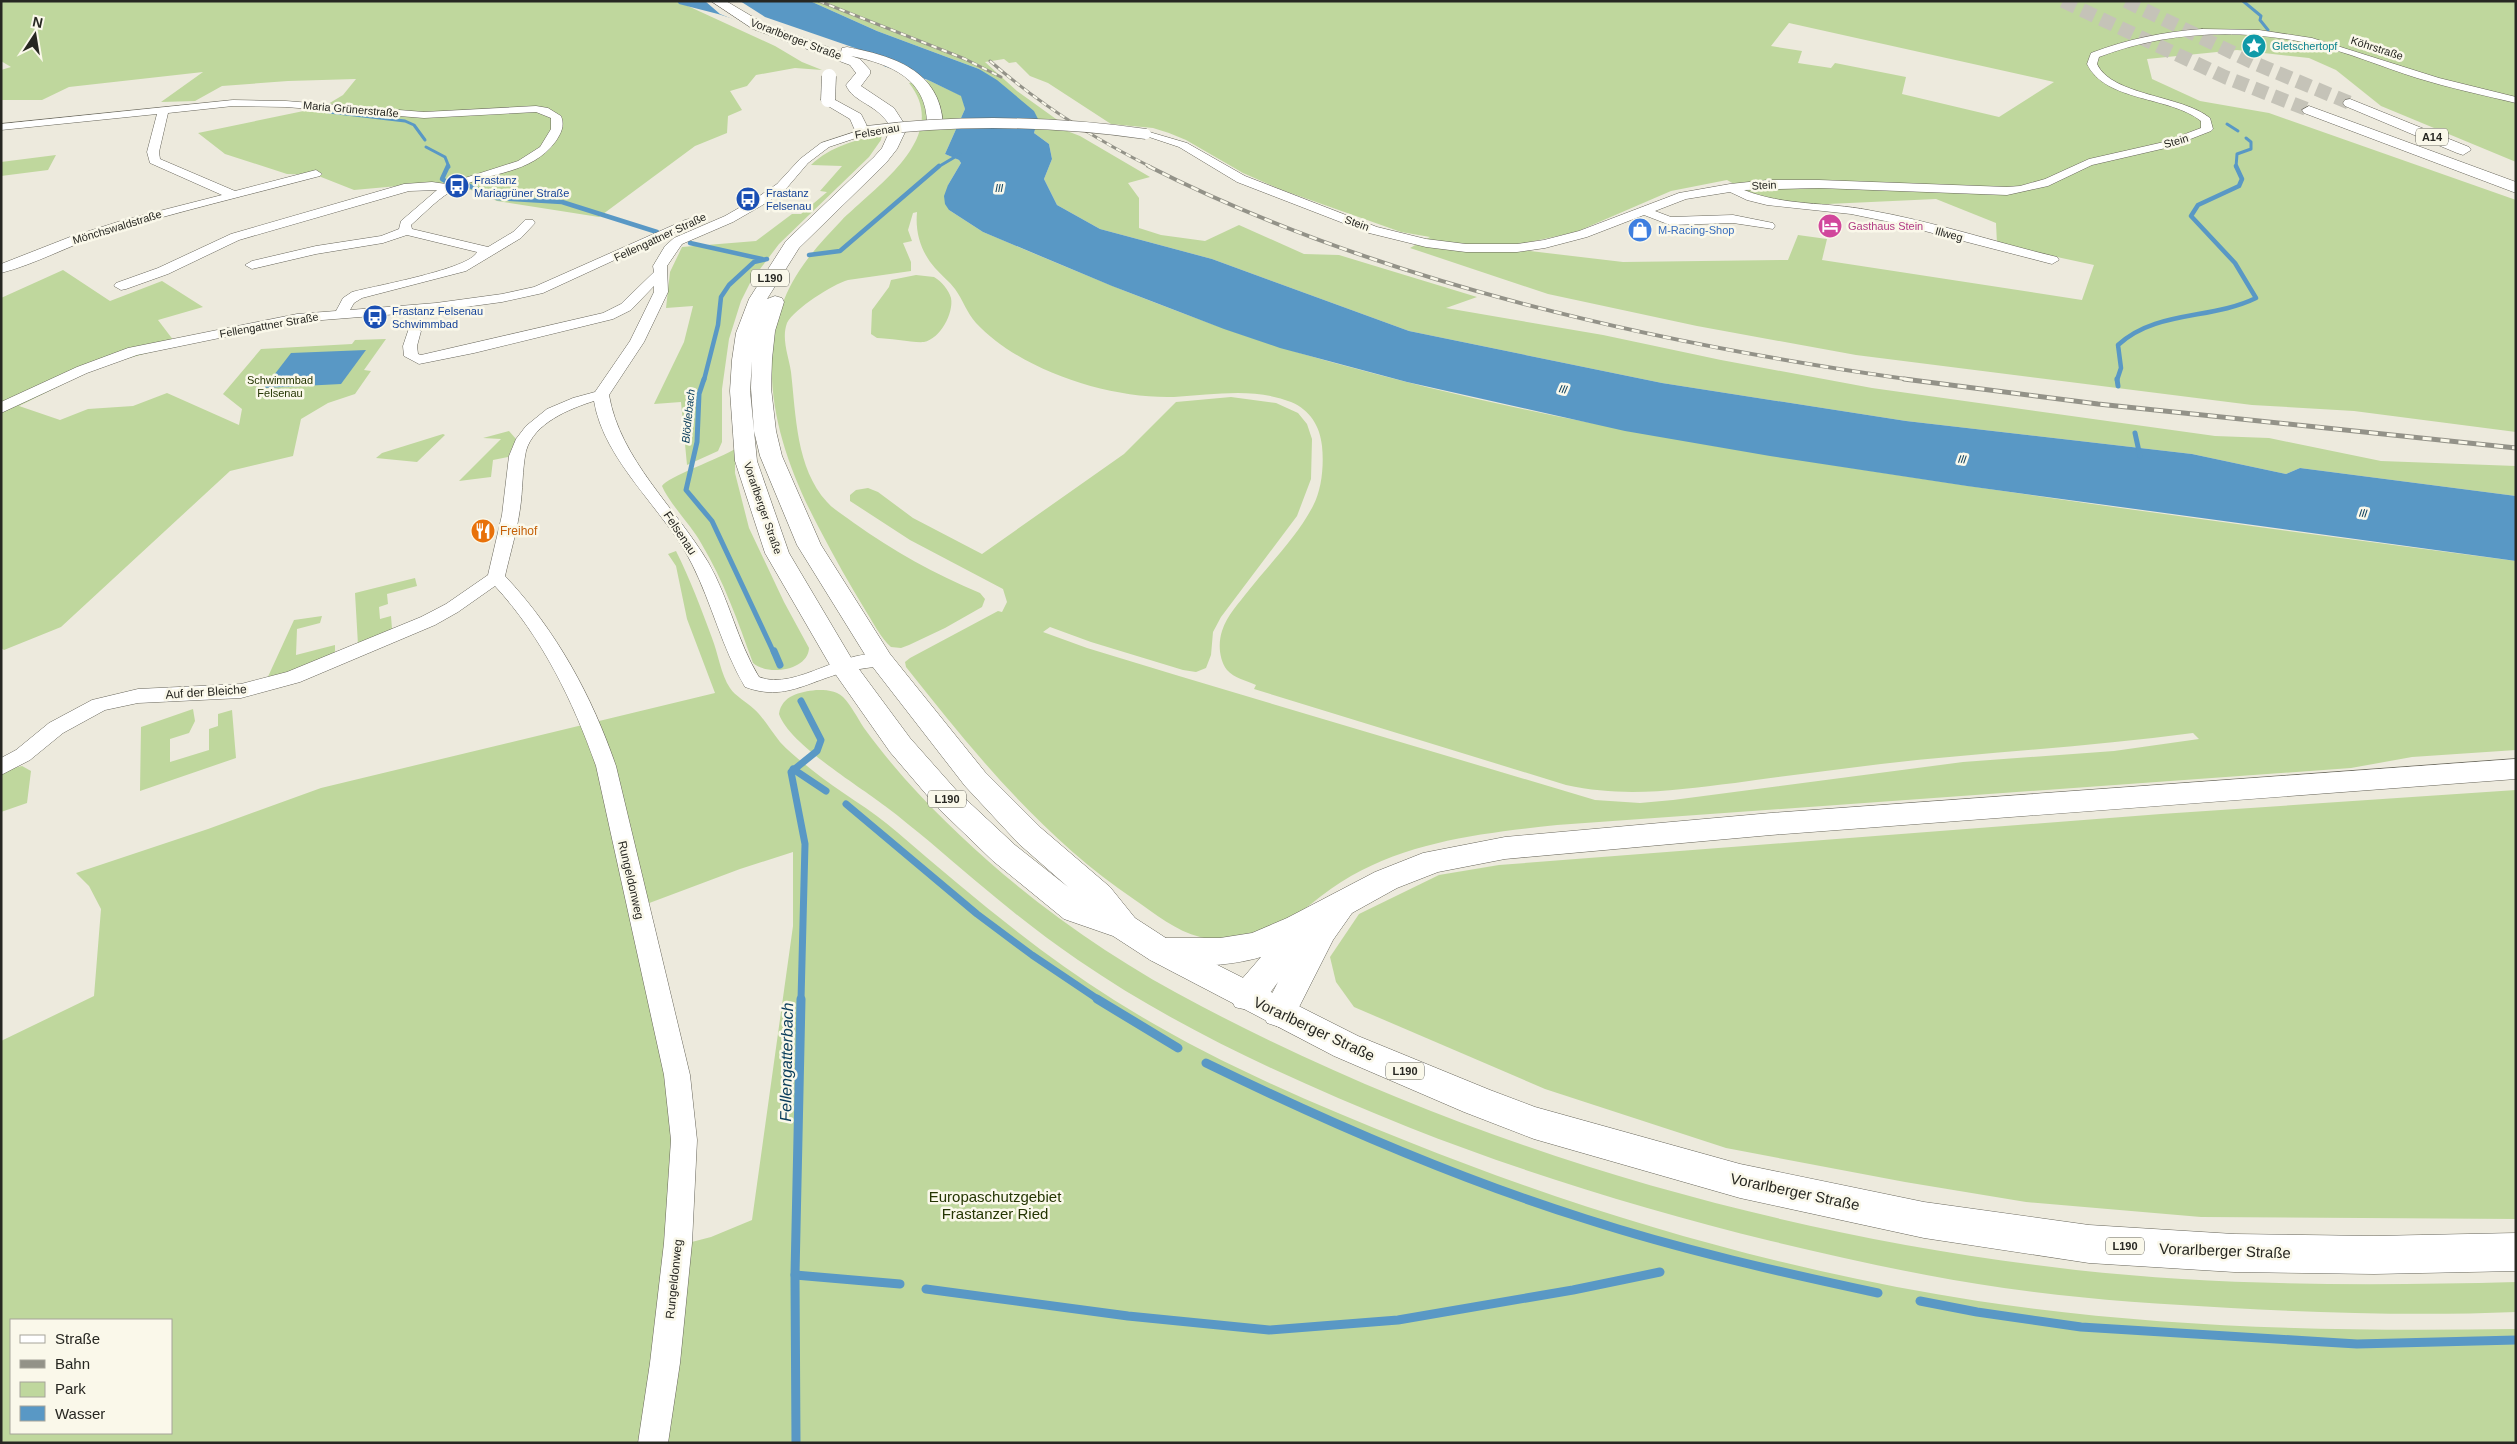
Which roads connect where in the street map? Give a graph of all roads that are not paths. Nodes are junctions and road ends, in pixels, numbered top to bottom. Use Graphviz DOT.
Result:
graph roads {
  1 [pos="717,1"];
  2 [pos="731,1"];
  3 [pos="2140,40"];
  4 [pos="804,44"];
  5 [pos="846,51"];
  6 [pos="866,87"];
  7 [pos="828,88"];
  8 [pos="2516,100"];
  9 [pos="2350,103"];
  10 [pos="164,109"];
  11 [pos="2309,110"];
  12 [pos="935,124"];
  13 [pos="1,127"];
  14 [pos="865,132"];
  15 [pos="1146,134"];
  16 [pos="2477,155"];
  17 [pos="316,174"];
  18 [pos="447,188"];
  19 [pos="1730,188"];
  20 [pos="2516,190"];
  21 [pos="236,196"];
  22 [pos="1644,211"];
  23 [pos="741,212"];
  24 [pos="529,223"];
  25 [pos="1769,226"];
  26 [pos="406,231"];
  27 [pos="484,256"];
  28 [pos="2052,260"];
  29 [pos="252,265"];
  30 [pos="1,269"];
  31 [pos="660,273"];
  32 [pos="121,286"];
  33 [pos="341,314"];
  34 [pos="414,331"];
  35 [pos="602,395"];
  36 [pos="1,408"];
  37 [pos="496,577"];
  38 [pos="881,660"];
  39 [pos="843,666"];
  40 [pos="1,768"];
  41 [pos="2516,769"];
  42 [pos="1341,904"];
  43 [pos="1124,927"];
  44 [pos="1298,927"];
  45 [pos="1161,952"];
  46 [pos="1247,997"];
  47 [pos="1279,1013"];
  48 [pos="2516,1252"];
  49 [pos="653,1443"];
  1 -- 4 [label="main road, Vorarlberger Straße"];
  2 -- 5 [label="main road, Vorarlberger Straße"];
  3 -- 8 [label="street, Köhrstraße"];
  3 -- 19 [label="street, Stein"];
  4 -- 6 [label="main road, Vorarlberger Straße"];
  4 -- 7 [label="main road"];
  5 -- 6 [label="main road, Vorarlberger Straße"];
  5 -- 12 [label="main road"];
  6 -- 7 [label="main road"];
  6 -- 38 [label="main road, Vorarlberger Straße / L190"];
  6 -- 39 [label="main road, Vorarlberger Straße / L190"];
  7 -- 14 [label="main road"];
  9 -- 16 [label="main road, A14"];
  10 -- 13 [label="street, Maria Grünerstraße"];
  10 -- 18 [label="street, Maria Grünerstraße"];
  10 -- 21 [label="street"];
  11 -- 20 [label="main road, A14"];
  12 -- 14 [label="street, Felsenau, bridge"];
  12 -- 15 [label="street, Felsenau, bridge"];
  14 -- 23 [label="street, Felsenau"];
  15 -- 22 [label="street, Stein"];
  17 -- 21 [label="street, Mönchswaldstraße"];
  18 -- 26 [label="street, Maria Grünerstraße"];
  18 -- 32 [label="street, Maria Grünerstraße"];
  19 -- 22 [label="street, Stein"];
  19 -- 28 [label="street, Illweg"];
  21 -- 30 [label="street, Mönchswaldstraße"];
  22 -- 25 [label="street"];
  23 -- 31 [label="street, Felsenau"];
  23 -- 33 [label="street, Fellengattner Straße"];
  24 -- 27 [label="street"];
  26 -- 27 [label="street"];
  26 -- 29 [label="street"];
  27 -- 33 [label="street"];
  31 -- 34 [label="street, Felsenau"];
  31 -- 35 [label="street, Felsenau"];
  33 -- 36 [label="street, Fellengattner Straße"];
  35 -- 37 [label="street"];
  35 -- 39 [label="street, Felsenau"];
  37 -- 40 [label="street, Auf der Bleiche"];
  37 -- 49 [label="street, Rungeldonweg"];
  38 -- 39 [label="street, Felsenau"];
  38 -- 43 [label="main road, Vorarlberger Straße / L190"];
  39 -- 43 [label="main road, Vorarlberger Straße / L190"];
  41 -- 42 [label="main road"];
  42 -- 44 [label="main road"];
  42 -- 47 [label="main road"];
  43 -- 45 [label="main road, Vorarlberger Straße / L190"];
  44 -- 45 [label="main road"];
  44 -- 46 [label="main road"];
  45 -- 46 [label="main road, Vorarlberger Straße / L190"];
  46 -- 47 [label="main road, Vorarlberger Straße / L190"];
  47 -- 48 [label="main road, Vorarlberger Straße / L190"];
}
